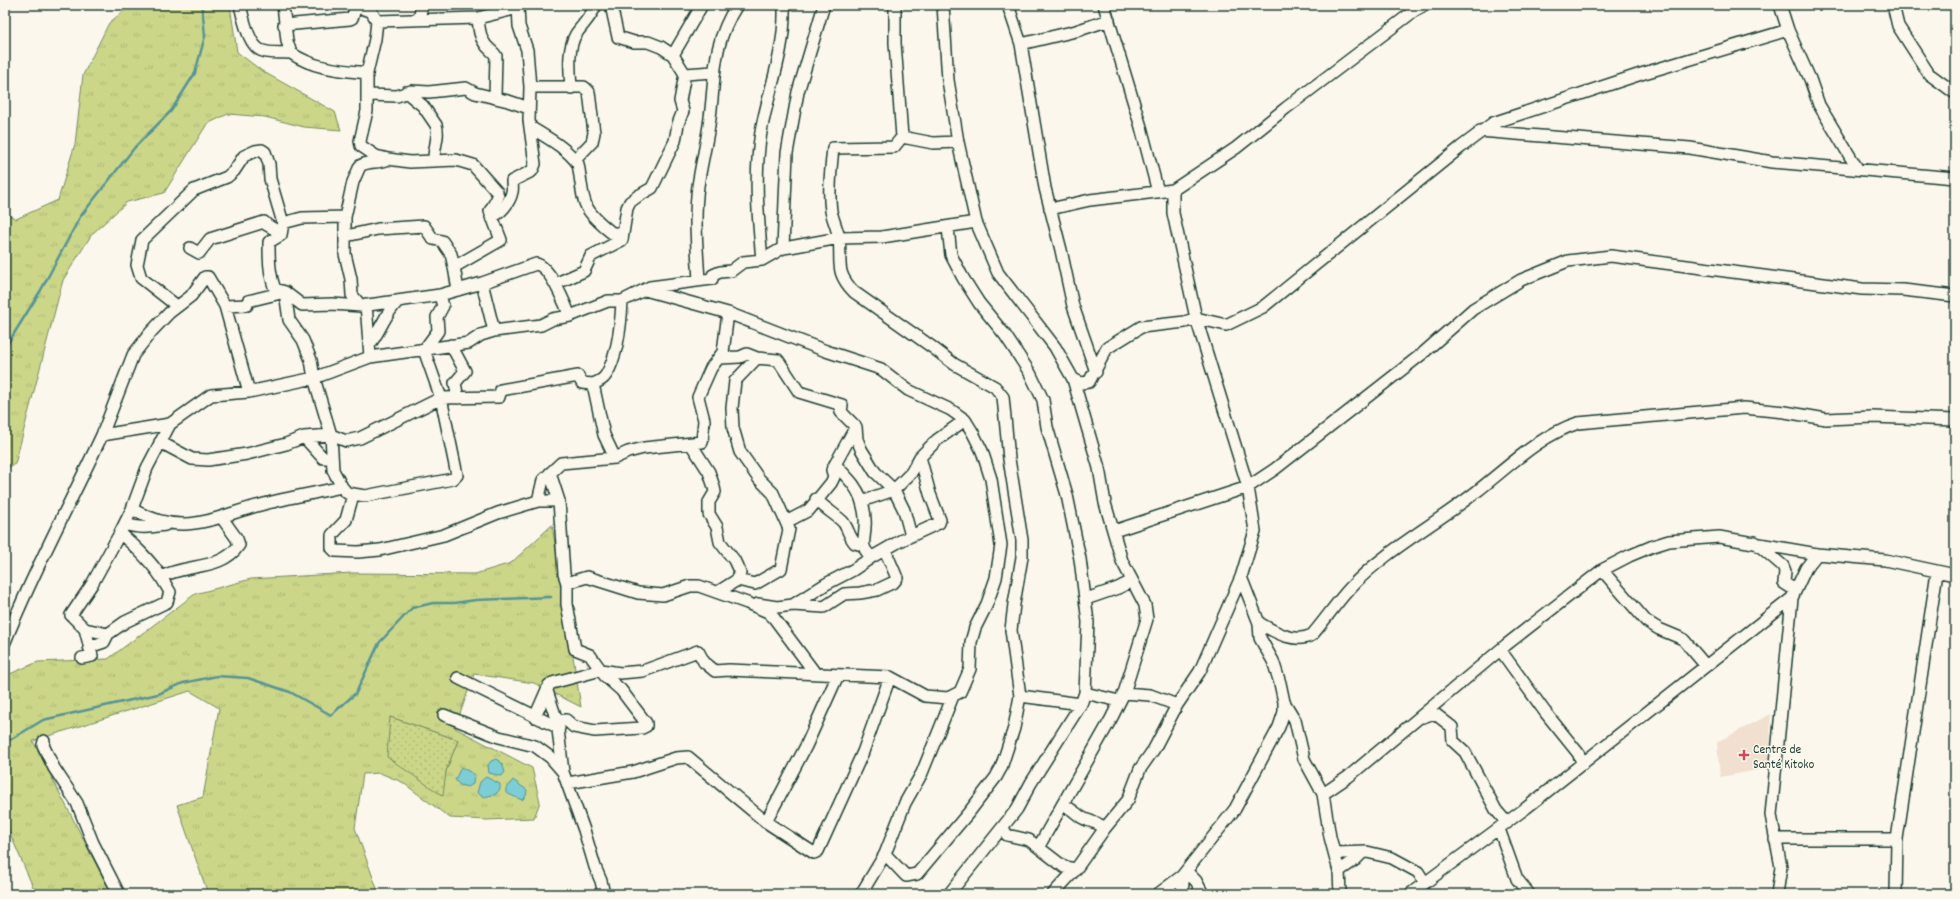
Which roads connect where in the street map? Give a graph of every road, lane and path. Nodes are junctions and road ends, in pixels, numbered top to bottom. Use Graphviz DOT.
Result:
graph roads {
  1 [pos="240,5"];
  2 [pos="283,5"];
  3 [pos="422,5"];
  4 [pos="596,5"];
  5 [pos="610,5"];
  6 [pos="702,5"];
  7 [pos="737,5"];
  8 [pos="787,5"];
  9 [pos="824,5"];
  10 [pos="895,5"];
  11 [pos="943,5"];
  12 [pos="1008,5"];
  13 [pos="1104,5"];
  14 [pos="1425,5"];
  15 [pos="1780,5"];
  16 [pos="1893,5"];
  17 [pos="355,6"];
  18 [pos="518,6"];
  19 [pos="478,18"];
  20 [pos="419,19"];
  21 [pos="1109,20"];
  22 [pos="377,21"];
  23 [pos="284,25"];
  24 [pos="1788,30"];
  25 [pos="1021,44"];
  26 [pos="291,54"];
  27 [pos="673,55"];
  28 [pos="713,72"];
  29 [pos="367,73"];
  30 [pos="685,74"];
  31 [pos="530,87"];
  32 [pos="571,88"];
  33 [pos="406,92"];
  34 [pos="1955,93"];
  35 [pos="368,95"];
  36 [pos="495,97"];
  37 [pos="529,108"];
  38 [pos="530,127"];
  39 [pos="1480,131"];
  40 [pos="902,137"];
  41 [pos="958,142"];
  42 [pos="388,159"];
  43 [pos="575,160"];
  44 [pos="434,161"];
  45 [pos="1857,168"];
  46 [pos="1955,178"];
  47 [pos="1172,190"];
  48 [pos="1158,192"];
  49 [pos="1050,209"];
  50 [pos="345,217"];
  51 [pos="491,217"];
  52 [pos="976,222"];
  53 [pos="282,228"];
  54 [pos="948,228"];
  55 [pos="623,233"];
  56 [pos="346,236"];
  57 [pos="839,238"];
  58 [pos="190,248"];
  59 [pos="782,248"];
  60 [pos="762,260"];
  61 [pos="454,267"];
  62 [pos="699,280"];
  63 [pos="482,283"];
  64 [pos="555,284"];
  65 [pos="458,290"];
  66 [pos="645,290"];
  67 [pos="285,292"];
  68 [pos="440,295"];
  69 [pos="1955,296"];
  70 [pos="398,301"];
  71 [pos="622,301"];
  72 [pos="363,305"];
  73 [pos="177,306"];
  74 [pos="225,306"];
  75 [pos="728,313"];
  76 [pos="570,316"];
  77 [pos="1196,318"];
  78 [pos="494,331"];
  79 [pos="370,344"];
  80 [pos="451,345"];
  81 [pos="424,350"];
  82 [pos="370,357"];
  83 [pos="720,358"];
  84 [pos="757,358"];
  85 [pos="1096,372"];
  86 [pos="314,378"];
  87 [pos="1073,379"];
  88 [pos="593,384"];
  89 [pos="249,392"];
  90 [pos="441,398"];
  91 [pos="458,398"];
  92 [pos="965,420"];
  93 [pos="1955,420"];
  94 [pos="170,424"];
  95 [pos="856,427"];
  96 [pos="102,434"];
  97 [pos="330,435"];
  98 [pos="304,437"];
  99 [pos="160,442"];
  100 [pos="691,444"];
  101 [pos="920,456"];
  102 [pos="327,458"];
  103 [pos="615,458"];
  104 [pos="835,464"];
  105 [pos="550,473"];
  106 [pos="342,487"];
  107 [pos="1248,487"];
  108 [pos="894,490"];
  109 [pos="353,495"];
  110 [pos="816,499"];
  111 [pos="538,501"];
  112 [pos="559,501"];
  113 [pos="862,501"];
  114 [pos="132,509"];
  115 [pos="222,518"];
  116 [pos="786,522"];
  117 [pos="170,524"];
  118 [pos="122,528"];
  119 [pos="1114,531"];
  120 [pos="911,536"];
  121 [pos="1754,542"];
  122 [pos="862,545"];
  123 [pos="885,550"];
  124 [pos="1817,554"];
  125 [pos="872,557"];
  126 [pos="1602,570"];
  127 [pos="1937,572"];
  128 [pos="1955,575"];
  129 [pos="161,577"];
  130 [pos="1241,577"];
  131 [pos="737,580"];
  132 [pos="1132,581"];
  133 [pos="567,583"];
  134 [pos="718,592"];
  135 [pos="1793,594"];
  136 [pos="1086,599"];
  137 [pos="747,603"];
  138 [pos="794,605"];
  139 [pos="1259,623"];
  140 [pos="85,629"];
  141 [pos="108,634"];
  142 [pos="5,642"];
  143 [pos="89,647"];
  144 [pos="1501,651"];
  145 [pos="82,658"];
  146 [pos="1706,666"];
  147 [pos="601,670"];
  148 [pos="815,673"];
  149 [pos="838,675"];
  150 [pos="890,677"];
  151 [pos="458,678"];
  152 [pos="547,691"];
  153 [pos="1086,693"];
  154 [pos="953,696"];
  155 [pos="1020,696"];
  156 [pos="1121,697"];
  157 [pos="1284,702"];
  158 [pos="1082,704"];
  159 [pos="1177,705"];
  160 [pos="444,715"];
  161 [pos="535,717"];
  162 [pos="1420,718"];
  163 [pos="1295,720"];
  164 [pos="558,725"];
  165 [pos="1279,727"];
  166 [pos="44,741"];
  167 [pos="1583,764"];
  168 [pos="563,772"];
  169 [pos="568,783"];
  170 [pos="1323,794"];
  171 [pos="1062,805"];
  172 [pos="766,822"];
  173 [pos="1503,826"];
  174 [pos="1003,828"];
  175 [pos="1105,828"];
  176 [pos="1775,839"];
  177 [pos="1897,839"];
  178 [pos="1039,846"];
  179 [pos="1335,853"];
  180 [pos="1362,853"];
  181 [pos="885,854"];
  182 [pos="1076,869"];
  183 [pos="1339,871"];
  184 [pos="1184,874"];
  185 [pos="1425,883"];
  186 [pos="119,894"];
  187 [pos="604,894"];
  188 [pos="861,894"];
  189 [pos="949,894"];
  190 [pos="1053,894"];
  191 [pos="1158,894"];
  192 [pos="1182,894"];
  193 [pos="1203,894"];
  194 [pos="1340,894"];
  195 [pos="1410,894"];
  196 [pos="1529,894"];
  197 [pos="1777,894"];
  198 [pos="1896,894"];
  1 -- 26 [label="street"];
  2 -- 23 [label="street"];
  3 -- 20 [label="street"];
  4 -- 32 [label="street"];
  5 -- 27 [label="street"];
  6 -- 27 [label="street"];
  7 -- 28 [label="street"];
  8 -- 60 [label="street"];
  9 -- 59 [label="street"];
  10 -- 40 [label="street"];
  11 -- 41 [label="street"];
  12 -- 25 [label="street"];
  13 -- 21 [label="street"];
  14 -- 47 [label="street"];
  15 -- 24 [label="street"];
  16 -- 34 [label="street"];
  17 -- 22 [label="street"];
  17 -- 23 [label="street"];
  18 -- 19 [label="street"];
  18 -- 31 [label="street"];
  19 -- 20 [label="street"];
  19 -- 36 [label="street"];
  20 -- 22 [label="street"];
  21 -- 25 [label="street"];
  21 -- 48 [label="street"];
  22 -- 29 [label="street"];
  23 -- 26 [label="street"];
  24 -- 39 [label="street"];
  24 -- 45 [label="street"];
  25 -- 49 [label="street"];
  26 -- 29 [label="street"];
  27 -- 30 [label="street"];
  28 -- 30 [label="street"];
  28 -- 62 [label="street"];
  29 -- 35 [label="street"];
  30 -- 55 [label="street"];
  31 -- 32 [label="street"];
  31 -- 37 [label="street"];
  32 -- 43 [label="street"];
  33 -- 35 [label="street"];
  33 -- 36 [label="street"];
  33 -- 44 [label="street"];
  35 -- 42 [label="street"];
  36 -- 37 [label="street"];
  37 -- 38 [label="street"];
  38 -- 43 [label="street"];
  38 -- 51 [label="street"];
  39 -- 45 [label="street"];
  39 -- 77 [label="street"];
  40 -- 41 [label="street"];
  40 -- 57 [label="street"];
  41 -- 52 [label="street"];
  42 -- 44 [label="street"];
  42 -- 50 [label="street"];
  43 -- 55 [label="street"];
  44 -- 51 [label="street"];
  45 -- 46 [label="street"];
  47 -- 48 [label="street"];
  47 -- 77 [label="street"];
  48 -- 49 [label="street"];
  49 -- 85 [label="street"];
  50 -- 53 [label="street"];
  50 -- 56 [label="street"];
  51 -- 61 [label="street"];
  52 -- 54 [label="street"];
  52 -- 87 [label="street"];
  53 -- 58 [label="street"];
  53 -- 67 [label="street"];
  53 -- 73 [label="street"];
  54 -- 57 [label="street"];
  54 -- 136 [label="street"];
  55 -- 64 [label="street"];
  56 -- 61 [label="street"];
  56 -- 72 [label="street"];
  57 -- 59 [label="street"];
  57 -- 155 [label="street"];
  59 -- 60 [label="street"];
  60 -- 62 [label="street"];
  61 -- 65 [label="street"];
  62 -- 66 [label="street"];
  63 -- 64 [label="street"];
  63 -- 65 [label="street"];
  63 -- 78 [label="street"];
  64 -- 76 [label="street"];
  65 -- 68 [label="street"];
  66 -- 71 [label="street"];
  66 -- 75 [label="street"];
  67 -- 72 [label="street"];
  67 -- 74 [label="street"];
  67 -- 86 [label="street"];
  68 -- 70 [label="street"];
  68 -- 81 [label="street"];
  69 -- 107 [label="street"];
  70 -- 72 [label="street"];
  70 -- 79 [label="street"];
  71 -- 76 [label="street"];
  71 -- 88 [label="street"];
  72 -- 79 [label="street"];
  73 -- 74 [label="street"];
  73 -- 96 [label="street"];
  74 -- 89 [label="street"];
  75 -- 83 [label="street"];
  75 -- 92 [label="street"];
  76 -- 78 [label="street"];
  77 -- 85 [label="street"];
  77 -- 107 [label="street"];
  78 -- 80 [label="street"];
  79 -- 82 [label="street"];
  80 -- 81 [label="street"];
  80 -- 91 [label="street"];
  81 -- 82 [label="street"];
  81 -- 90 [label="street"];
  82 -- 86 [label="street"];
  83 -- 84 [label="street"];
  83 -- 100 [label="street"];
  84 -- 95 [label="street"];
  84 -- 116 [label="street"];
  85 -- 87 [label="street"];
  86 -- 89 [label="street"];
  86 -- 97 [label="street"];
  87 -- 119 [label="street"];
  88 -- 91 [label="street"];
  88 -- 103 [label="street"];
  89 -- 94 [label="street"];
  90 -- 91 [label="street"];
  90 -- 97 [label="street"];
  90 -- 109 [label="street"];
  92 -- 101 [label="street"];
  92 -- 154 [label="street"];
  93 -- 139 [label="street"];
  94 -- 96 [label="street"];
  94 -- 99 [label="street"];
  95 -- 104 [label="street"];
  95 -- 108 [label="street"];
  96 -- 142 [label="street"];
  97 -- 98 [label="street"];
  97 -- 102 [label="street"];
  98 -- 99 [label="street"];
  98 -- 102 [label="street"];
  99 -- 114 [label="street"];
  100 -- 103 [label="street"];
  100 -- 131 [label="street"];
  101 -- 108 [label="street"];
  101 -- 120 [label="street"];
  102 -- 106 [label="street"];
  103 -- 105 [label="street"];
  104 -- 110 [label="street"];
  104 -- 113 [label="street"];
  105 -- 111 [label="street"];
  105 -- 112 [label="street"];
  106 -- 109 [label="street"];
  106 -- 115 [label="street"];
  107 -- 119 [label="street"];
  107 -- 130 [label="street"];
  108 -- 113 [label="street"];
  108 -- 120 [label="street"];
  109 -- 111 [label="street"];
  110 -- 116 [label="street"];
  110 -- 122 [label="street"];
  111 -- 112 [label="street"];
  112 -- 133 [label="street"];
  113 -- 122 [label="street"];
  114 -- 117 [label="street"];
  114 -- 118 [label="street"];
  115 -- 117 [label="street"];
  115 -- 129 [label="street"];
  116 -- 131 [label="street"];
  117 -- 118 [label="street"];
  118 -- 129 [label="street"];
  118 -- 140 [label="street"];
  119 -- 132 [label="street"];
  120 -- 123 [label="street"];
  121 -- 124 [label="street"];
  121 -- 126 [label="street"];
  121 -- 135 [label="street"];
  122 -- 125 [label="street"];
  123 -- 125 [label="street"];
  123 -- 138 [label="street"];
  124 -- 127 [label="street"];
  124 -- 135 [label="street"];
  125 -- 138 [label="street"];
  126 -- 144 [label="street"];
  126 -- 146 [label="street"];
  127 -- 128 [label="street"];
  127 -- 177 [label="street"];
  129 -- 141 [label="street"];
  130 -- 139 [label="street"];
  130 -- 159 [label="street"];
  131 -- 134 [label="street"];
  132 -- 136 [label="street"];
  132 -- 156 [label="street"];
  133 -- 134 [label="street"];
  133 -- 147 [label="street"];
  134 -- 137 [label="street"];
  135 -- 146 [label="street"];
  135 -- 176 [label="street"];
  136 -- 153 [label="street"];
  137 -- 138 [label="street"];
  137 -- 148 [label="street"];
  139 -- 157 [label="street"];
  140 -- 141 [label="street"];
  140 -- 143 [label="street"];
  141 -- 143 [label="street"];
  143 -- 145 [label="street"];
  144 -- 162 [label="street"];
  144 -- 167 [label="street"];
  146 -- 167 [label="street"];
  147 -- 148 [label="street"];
  147 -- 152 [label="street"];
  147 -- 164 [label="street"];
  148 -- 149 [label="street"];
  149 -- 150 [label="street"];
  149 -- 172 [label="street"];
  150 -- 154 [label="street"];
  150 -- 172 [label="street"];
  151 -- 161 [label="street"];
  152 -- 161 [label="street"];
  152 -- 164 [label="street"];
  153 -- 156 [label="street"];
  153 -- 158 [label="street"];
  154 -- 181 [label="street"];
  155 -- 158 [label="street"];
  155 -- 181 [label="street"];
  156 -- 159 [label="street"];
  156 -- 171 [label="street"];
  157 -- 163 [label="street"];
  157 -- 165 [label="street"];
  158 -- 174 [label="street"];
  159 -- 175 [label="street"];
  160 -- 168 [label="street"];
  161 -- 164 [label="street"];
  162 -- 170 [label="street"];
  162 -- 173 [label="street"];
  163 -- 165 [label="street"];
  163 -- 170 [label="street"];
  164 -- 168 [label="street"];
  165 -- 184 [label="street"];
  166 -- 186 [label="street"];
  167 -- 173 [label="street"];
  168 -- 169 [label="street"];
  169 -- 172 [label="street"];
  169 -- 187 [label="street"];
  170 -- 179 [label="street"];
  171 -- 175 [label="street"];
  171 -- 178 [label="street"];
  173 -- 185 [label="street"];
  173 -- 196 [label="street"];
  174 -- 178 [label="street"];
  174 -- 189 [label="street"];
  175 -- 182 [label="street"];
  176 -- 177 [label="street"];
  176 -- 197 [label="street"];
  177 -- 198 [label="street"];
  178 -- 182 [label="street"];
  179 -- 180 [label="street"];
  179 -- 183 [label="street"];
  180 -- 183 [label="street"];
  180 -- 185 [label="street"];
  181 -- 188 [label="street"];
  182 -- 190 [label="street"];
  183 -- 194 [label="street"];
  184 -- 191 [label="street"];
  184 -- 192 [label="street"];
  184 -- 193 [label="street"];
  185 -- 195 [label="street"];
}
